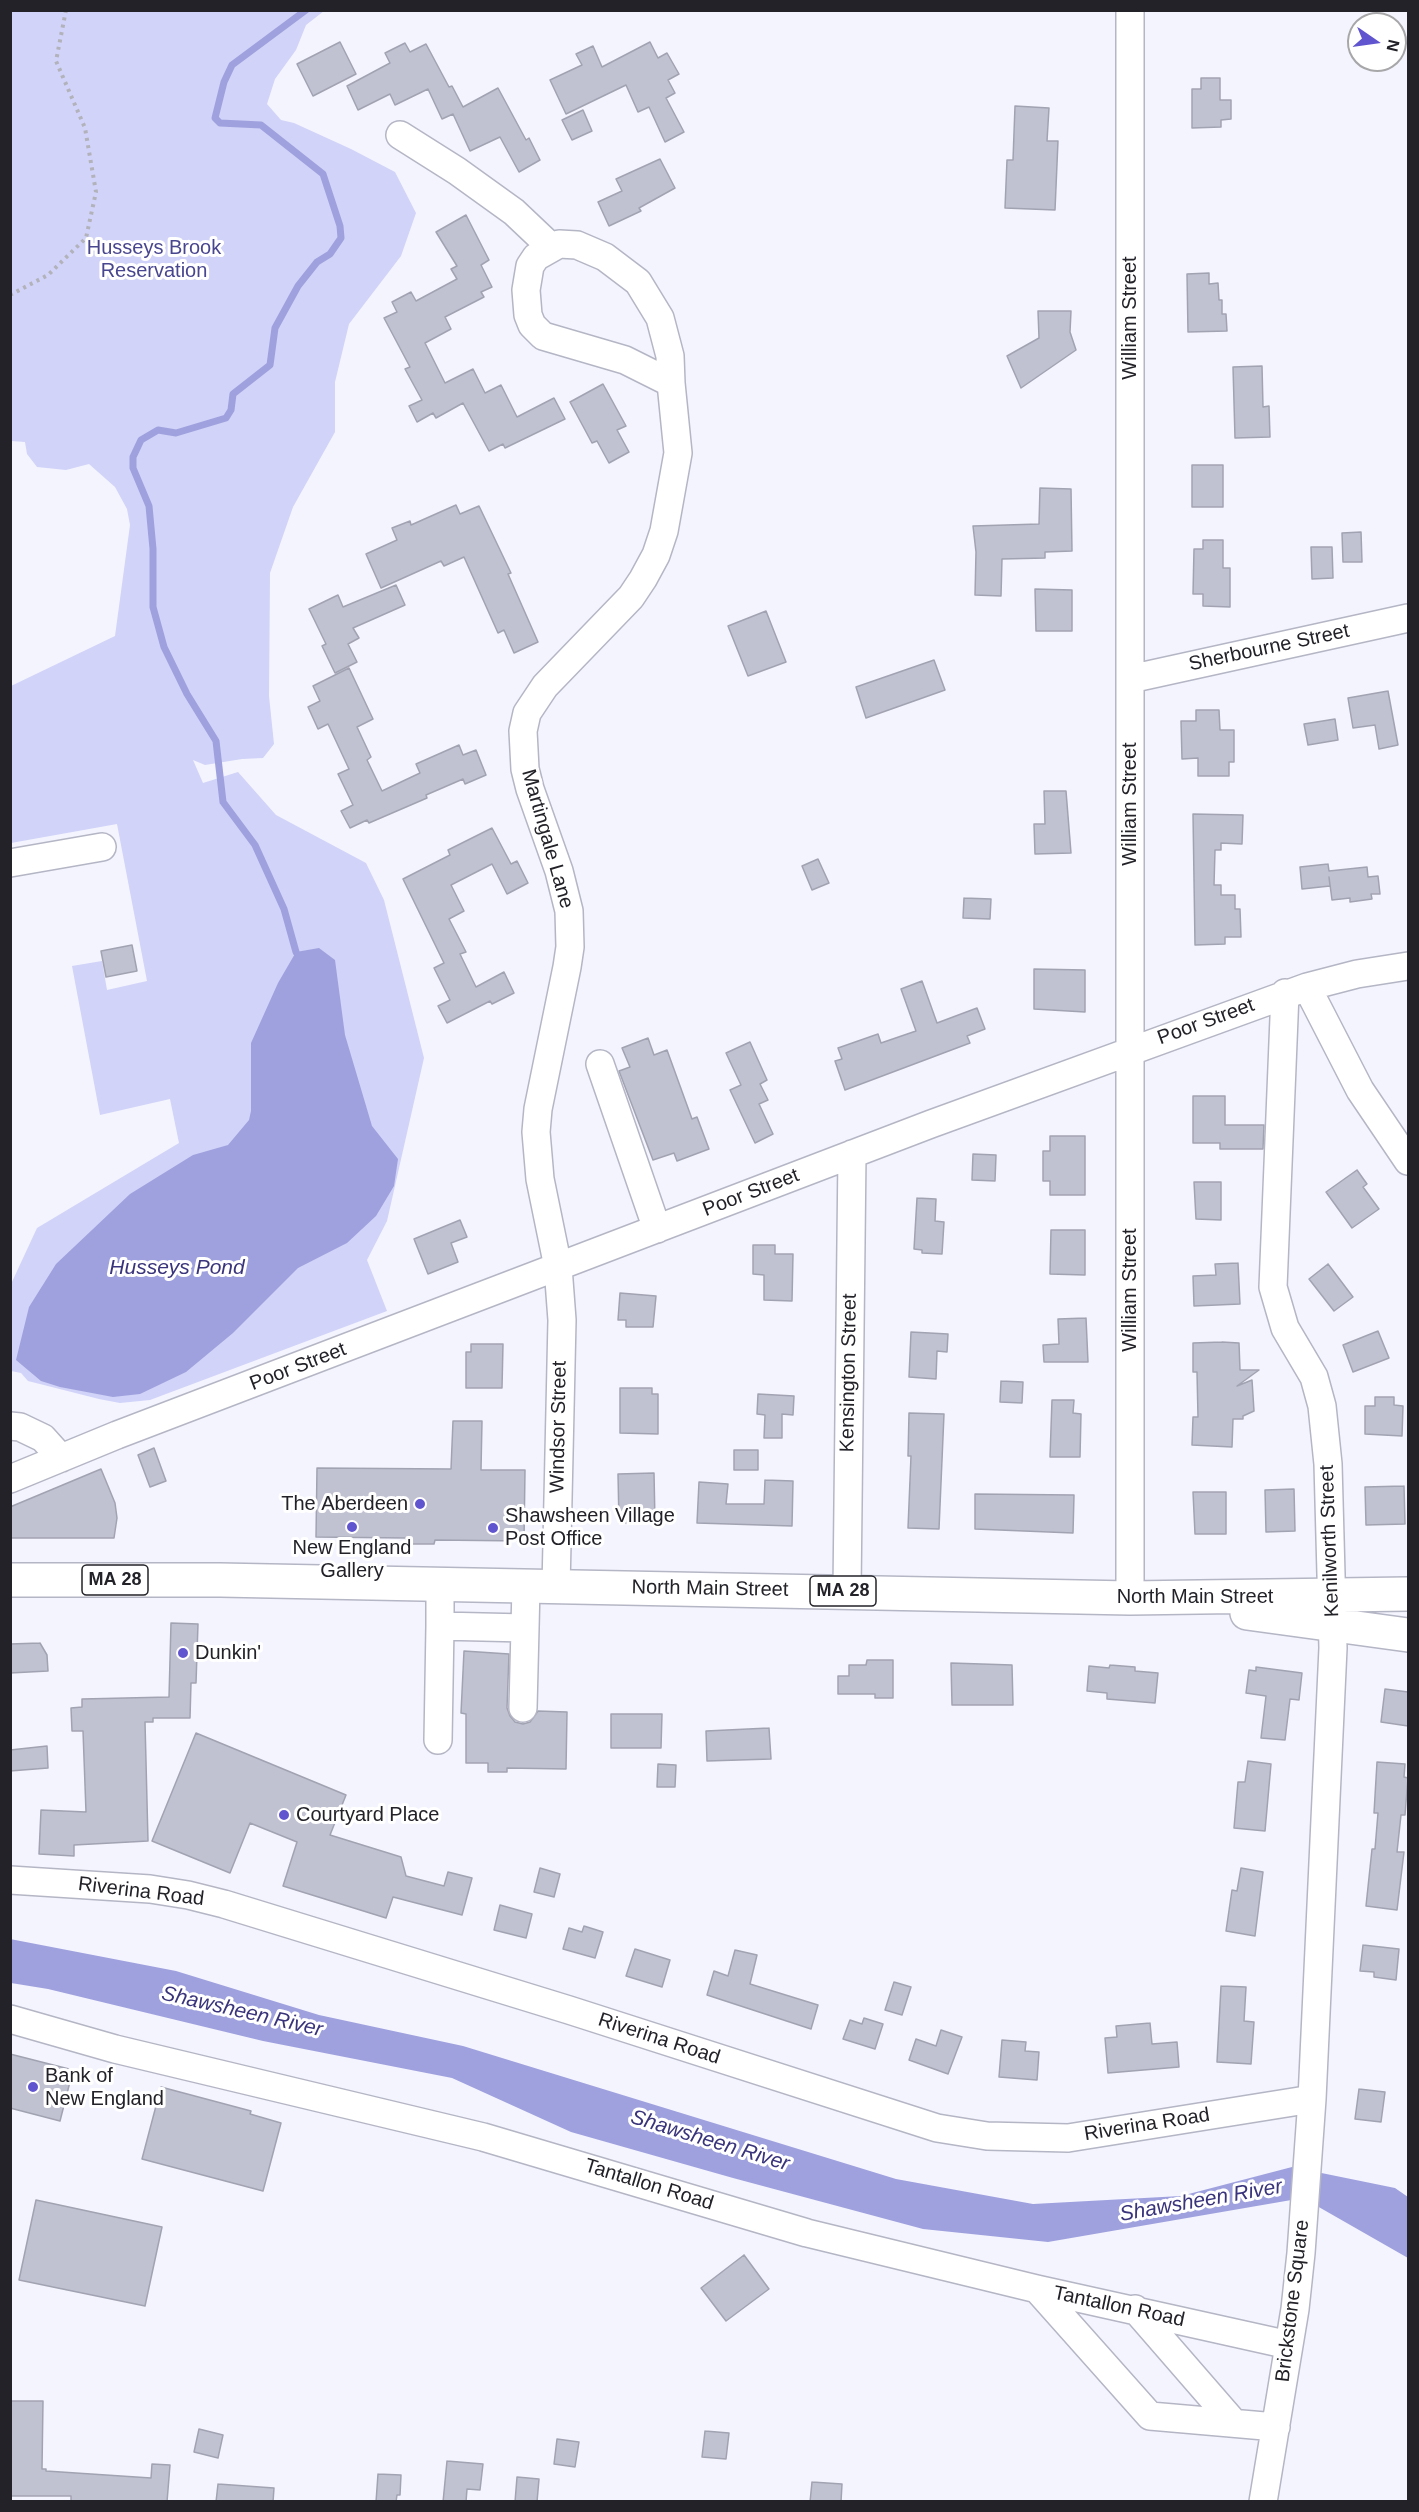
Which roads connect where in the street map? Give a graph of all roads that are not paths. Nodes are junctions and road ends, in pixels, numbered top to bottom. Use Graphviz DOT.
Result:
graph roads {
  1 [pos="1130,10"];
  2 [pos="400,135"];
  3 [pos="551,247"];
  4 [pos="671,383"];
  5 [pos="1408,618"];
  6 [pos="1130,679"];
  7 [pos="102,847"];
  8 [pos="10,863"];
  9 [pos="1408,966"];
  10 [pos="1296,990"];
  11 [pos="1130,1049"];
  12 [pos="600,1064"];
  13 [pos="852,1154"];
  14 [pos="1408,1161"];
  15 [pos="657,1229"];
  16 [pos="558,1267"];
  17 [pos="10,1426"];
  18 [pos="61,1458"];
  19 [pos="10,1479"];
  20 [pos="10,1580"];
  21 [pos="440,1585"];
  22 [pos="541,1586"];
  23 [pos="847,1591"];
  24 [pos="1408,1594"];
  25 [pos="1130,1598"];
  26 [pos="1333,1610"];
  27 [pos="440,1626"];
  28 [pos="525,1628"];
  29 [pos="1408,1635"];
  30 [pos="524,1708"];
  31 [pos="438,1740"];
  32 [pos="10,1880"];
  33 [pos="10,2019"];
  34 [pos="1312,2099"];
  35 [pos="1037,2289"];
  36 [pos="1135,2309"];
  37 [pos="1289,2345"];
  38 [pos="1234,2423"];
  39 [pos="1276,2427"];
  40 [pos="1263,2502"];
  1 -- 6 [label="street, William Street"];
  2 -- 3 [label="street"];
  3 -- 4 [label="street, Martingale Lane"];
  3 -- 4 [label="street"];
  4 -- 16 [label="street, Martingale Lane"];
  5 -- 6 [label="street, Sherbourne Street"];
  6 -- 11 [label="street, William Street"];
  7 -- 8 [label="street"];
  9 -- 10 [label="street, Poor Street"];
  10 -- 11 [label="street, Poor Street"];
  10 -- 14 [label="street"];
  10 -- 26 [label="street, Kenilworth Street"];
  11 -- 13 [label="street, Poor Street"];
  11 -- 25 [label="street, William Street"];
  12 -- 15 [label="street"];
  13 -- 15 [label="street, Poor Street"];
  13 -- 23 [label="street, Kensington Street"];
  15 -- 16 [label="street, Poor Street"];
  16 -- 18 [label="street, Poor Street"];
  16 -- 22 [label="street, Windsor Street"];
  17 -- 18 [label="street"];
  18 -- 19 [label="street, Poor Street"];
  20 -- 21 [label="main road, North Main Street / MA 28"];
  21 -- 22 [label="main road, North Main Street / MA 28"];
  21 -- 27 [label="street"];
  22 -- 23 [label="main road, North Main Street / MA 28"];
  22 -- 28 [label="street, Windsor Street"];
  23 -- 25 [label="main road, North Main Street / MA 28"];
  24 -- 26 [label="main road, MA 28"];
  25 -- 26 [label="main road, MA 28"];
  26 -- 29 [label="main road, MA 28"];
  26 -- 34 [label="street, Kenilworth Street"];
  27 -- 28 [label="street"];
  27 -- 31 [label="street"];
  28 -- 30 [label="street, Windsor Street"];
  32 -- 34 [label="street, Riverina Road"];
  33 -- 35 [label="street, Tantallon Road"];
  34 -- 37 [label="street, Brickstone Square"];
  35 -- 36 [label="street, Tantallon Road"];
  35 -- 38 [label="street"];
  36 -- 37 [label="street, Tantallon Road"];
  36 -- 38 [label="street"];
  37 -- 39 [label="street, Brickstone Square"];
  38 -- 39 [label="street"];
  39 -- 40 [label="street, Brickstone Square"];
}
